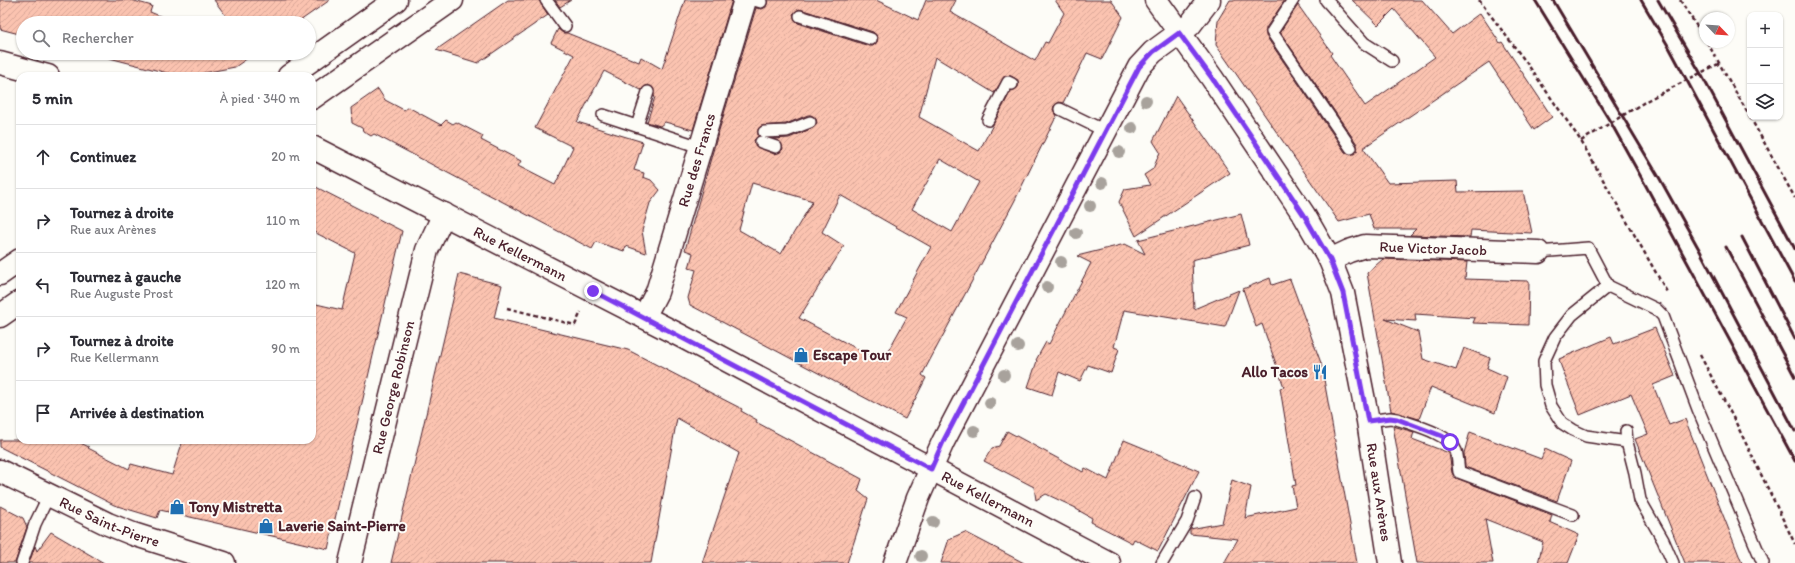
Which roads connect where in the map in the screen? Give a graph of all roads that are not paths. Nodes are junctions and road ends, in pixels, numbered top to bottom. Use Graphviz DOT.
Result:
graph roads {
  1 [pos="396,0"];
  2 [pos="452,0"];
  3 [pos="546,0"];
  4 [pos="1156,0"];
  5 [pos="1209,0"];
  6 [pos="1293,0"];
  7 [pos="1326,0"];
  8 [pos="754,1"];
  9 [pos="800,16"];
  10 [pos="565,26"];
  11 [pos="1179,33"];
  12 [pos="871,39"];
  13 [pos="316,57"];
  14 [pos="312,60"];
  15 [pos="1392,61"];
  16 [pos="0,64"];
  17 [pos="32,72"];
  18 [pos="295,72"];
  19 [pos="1012,84"];
  20 [pos="648,92"];
  21 [pos="316,95"];
  22 [pos="1060,109"];
  23 [pos="603,114"];
  24 [pos="988,120"];
  25 [pos="810,122"];
  26 [pos="637,126"];
  27 [pos="1105,131"];
  28 [pos="700,147"];
  29 [pos="776,147"];
  30 [pos="1350,148"];
  31 [pos="316,149"];
  32 [pos="444,214"];
  33 [pos="1538,252"];
  34 [pos="1330,260"];
  35 [pos="16,263"];
  36 [pos="0,274"];
  37 [pos="1608,286"];
  38 [pos="16,305"];
  39 [pos="0,316"];
  40 [pos="644,317"];
  41 [pos="1368,421"];
  42 [pos="931,469"];
  43 [pos="0,471"];
  44 [pos="49,495"];
  45 [pos="1195,498"];
  46 [pos="1573,515"];
  47 [pos="22,563"];
  48 [pos="224,563"];
  49 [pos="350,563"];
  50 [pos="895,563"];
  51 [pos="1109,563"];
  52 [pos="1162,563"];
  53 [pos="1390,563"];
  54 [pos="1673,563"];
  55 [pos="1763,563"];
  1 -- 13 [label="street"];
  2 -- 21 [label="street"];
  3 -- 10 [label="lane"];
  4 -- 11 [label="street, Rue aux Arènes"];
  5 -- 11 [label="street"];
  6 -- 30 [label="lane"];
  7 -- 15 [label="lane"];
  8 -- 28 [label="street, Rue des Francs"];
  9 -- 12 [label="lane"];
  11 -- 27 [label="street"];
  11 -- 34 [label="street, Rue aux Arènes"];
  14 -- 18 [label="street"];
  16 -- 17 [label="street"];
  19 -- 24 [label="lane"];
  20 -- 26 [label="lane"];
  22 -- 27 [label="lane"];
  23 -- 26 [label="lane"];
  25 -- 29 [label="lane"];
  26 -- 28 [label="lane"];
  27 -- 42 [label="street"];
  28 -- 40 [label="street, Rue des Francs"];
  31 -- 32 [label="street, Rue Kellermann"];
  32 -- 40 [label="street, Rue Kellermann"];
  32 -- 49 [label="street, Rue George Robinson"];
  33 -- 34 [label="street, Rue Victor Jacob"];
  33 -- 37 [label="lane"];
  34 -- 41 [label="street, Rue aux Arènes"];
  35 -- 36 [label="street"];
  37 -- 54 [label="lane"];
  37 -- 55 [label="lane"];
  38 -- 39 [label="street"];
  40 -- 42 [label="street, Rue Kellermann"];
  41 -- 46 [label="lane"];
  41 -- 53 [label="street, Rue aux Arènes"];
  42 -- 50 [label="street"];
  42 -- 51 [label="street, Rue Kellermann"];
  43 -- 44 [label="street, Rue Saint-Pierre"];
  44 -- 47 [label="lane"];
  44 -- 48 [label="street, Rue Saint-Pierre"];
  45 -- 52 [label="lane"];
}
